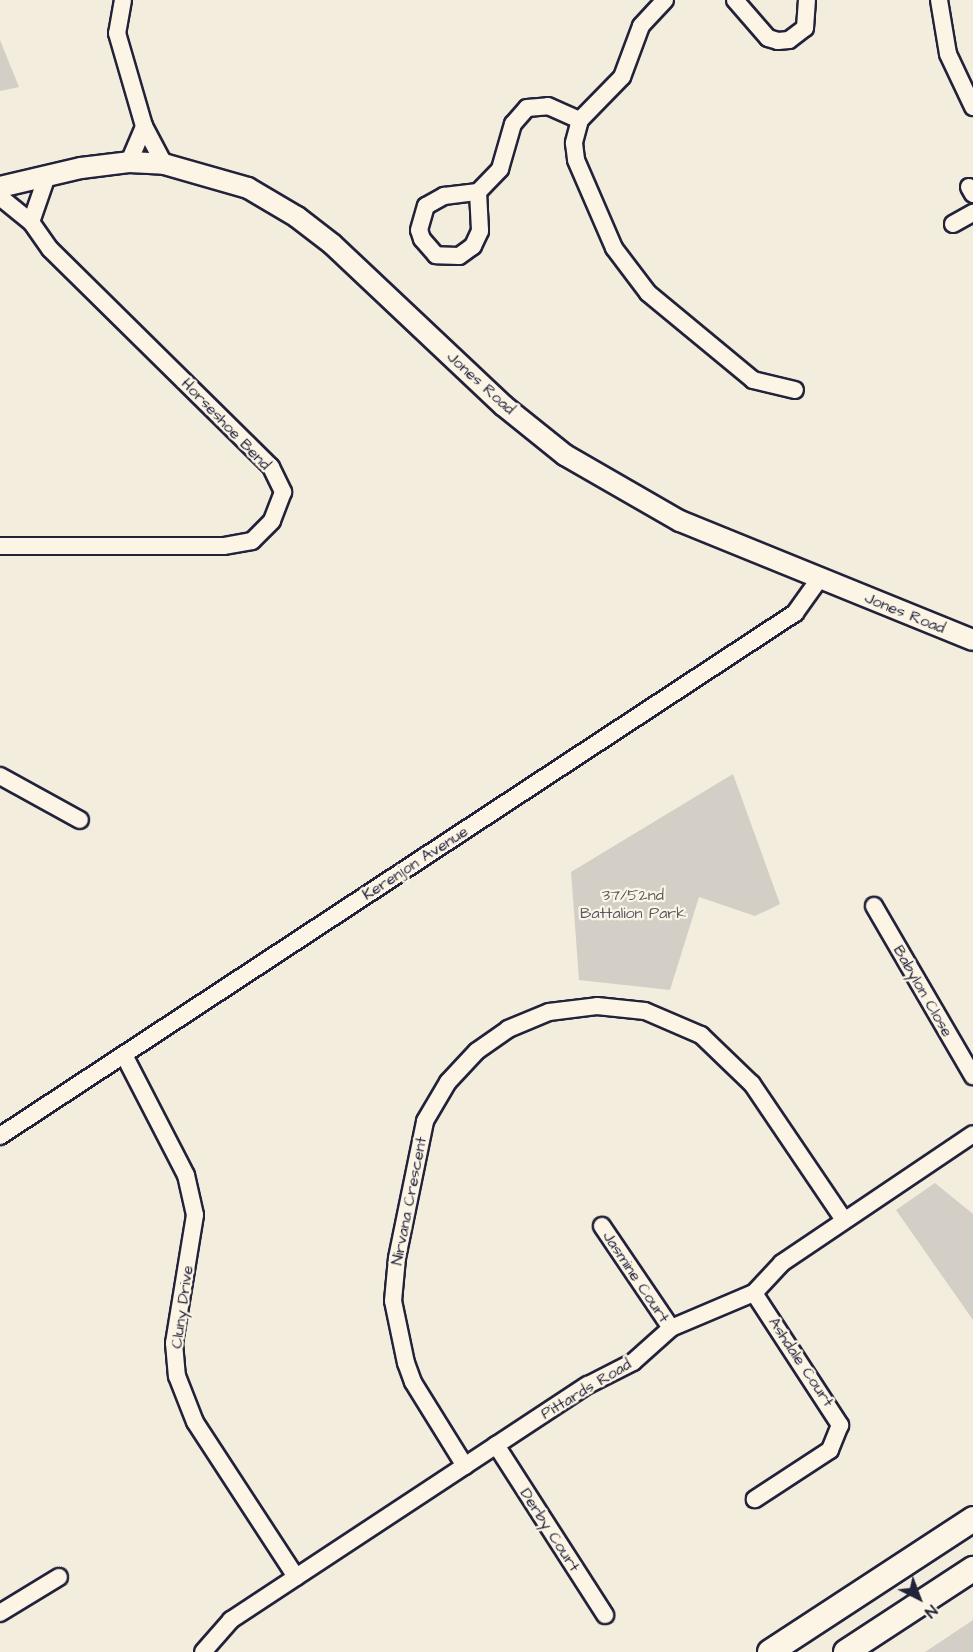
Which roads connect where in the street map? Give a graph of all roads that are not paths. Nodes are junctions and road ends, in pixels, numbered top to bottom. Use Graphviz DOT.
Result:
graph roads {
  1 [pos="123,0"];
  2 [pos="665,0"];
  3 [pos="735,0"];
  4 [pos="807,0"];
  5 [pos="939,0"];
  6 [pos="973,107"];
  7 [pos="580,120"];
  8 [pos="144,126"];
  9 [pos="129,162"];
  10 [pos="164,164"];
  11 [pos="47,176"];
  12 [pos="0,187"];
  13 [pos="478,192"];
  14 [pos="0,197"];
  15 [pos="973,213"];
  16 [pos="31,222"];
  17 [pos="953,224"];
  18 [pos="795,390"];
  19 [pos="0,546"];
  20 [pos="820,578"];
  21 [pos="973,640"];
  22 [pos="0,776"];
  23 [pos="80,820"];
  24 [pos="874,906"];
  25 [pos="124,1055"];
  26 [pos="973,1076"];
  27 [pos="973,1134"];
  28 [pos="0,1136"];
  29 [pos="844,1220"];
  30 [pos="602,1226"];
  31 [pos="754,1293"];
  32 [pos="671,1328"];
  33 [pos="496,1445"];
  34 [pos="465,1466"];
  35 [pos="755,1499"];
  36 [pos="973,1519"];
  37 [pos="973,1569"];
  38 [pos="59,1577"];
  39 [pos="296,1577"];
  40 [pos="973,1588"];
  41 [pos="0,1613"];
  42 [pos="605,1615"];
  43 [pos="202,1652"];
  44 [pos="770,1652"];
  45 [pos="846,1652"];
  46 [pos="868,1652"];
  1 -- 8 [label="street"];
  2 -- 7 [label="street"];
  3 -- 4 [label="street"];
  5 -- 6 [label="street"];
  7 -- 13 [label="street"];
  7 -- 18 [label="street"];
  8 -- 9 [label="street"];
  8 -- 10 [label="street"];
  9 -- 10 [label="main road, Jones Road"];
  9 -- 11 [label="main road, Jones Road"];
  10 -- 20 [label="main road, Jones Road"];
  11 -- 12 [label="main road, Jones Road"];
  11 -- 16 [label="street"];
  13 -- 13 [label="street"];
  14 -- 16 [label="street, Horseshoe Bend"];
  15 -- 17 [label="street"];
  16 -- 19 [label="street, Horseshoe Bend"];
  20 -- 21 [label="main road, Jones Road"];
  20 -- 25 [label="street, Kerenjon Avenue"];
  22 -- 23 [label="street"];
  24 -- 26 [label="street, Babylon Close"];
  25 -- 28 [label="street, Kerenjon Avenue"];
  25 -- 39 [label="street, Cluny Drive"];
  27 -- 29 [label="street, Pittards Road"];
  29 -- 31 [label="street, Pittards Road"];
  29 -- 34 [label="street, Nirvana Crescent"];
  30 -- 32 [label="street, Jasmine Court"];
  31 -- 32 [label="street, Pittards Road"];
  31 -- 35 [label="street, Ashdale Court"];
  32 -- 33 [label="street, Pittards Road"];
  33 -- 34 [label="street, Pittards Road"];
  33 -- 42 [label="street, Derby Court"];
  34 -- 39 [label="street, Pittards Road"];
  36 -- 44 [label="highway"];
  37 -- 45 [label="highway"];
  38 -- 41 [label="street"];
  39 -- 43 [label="street, Pittards Road"];
  40 -- 46 [label="highway"];
}
